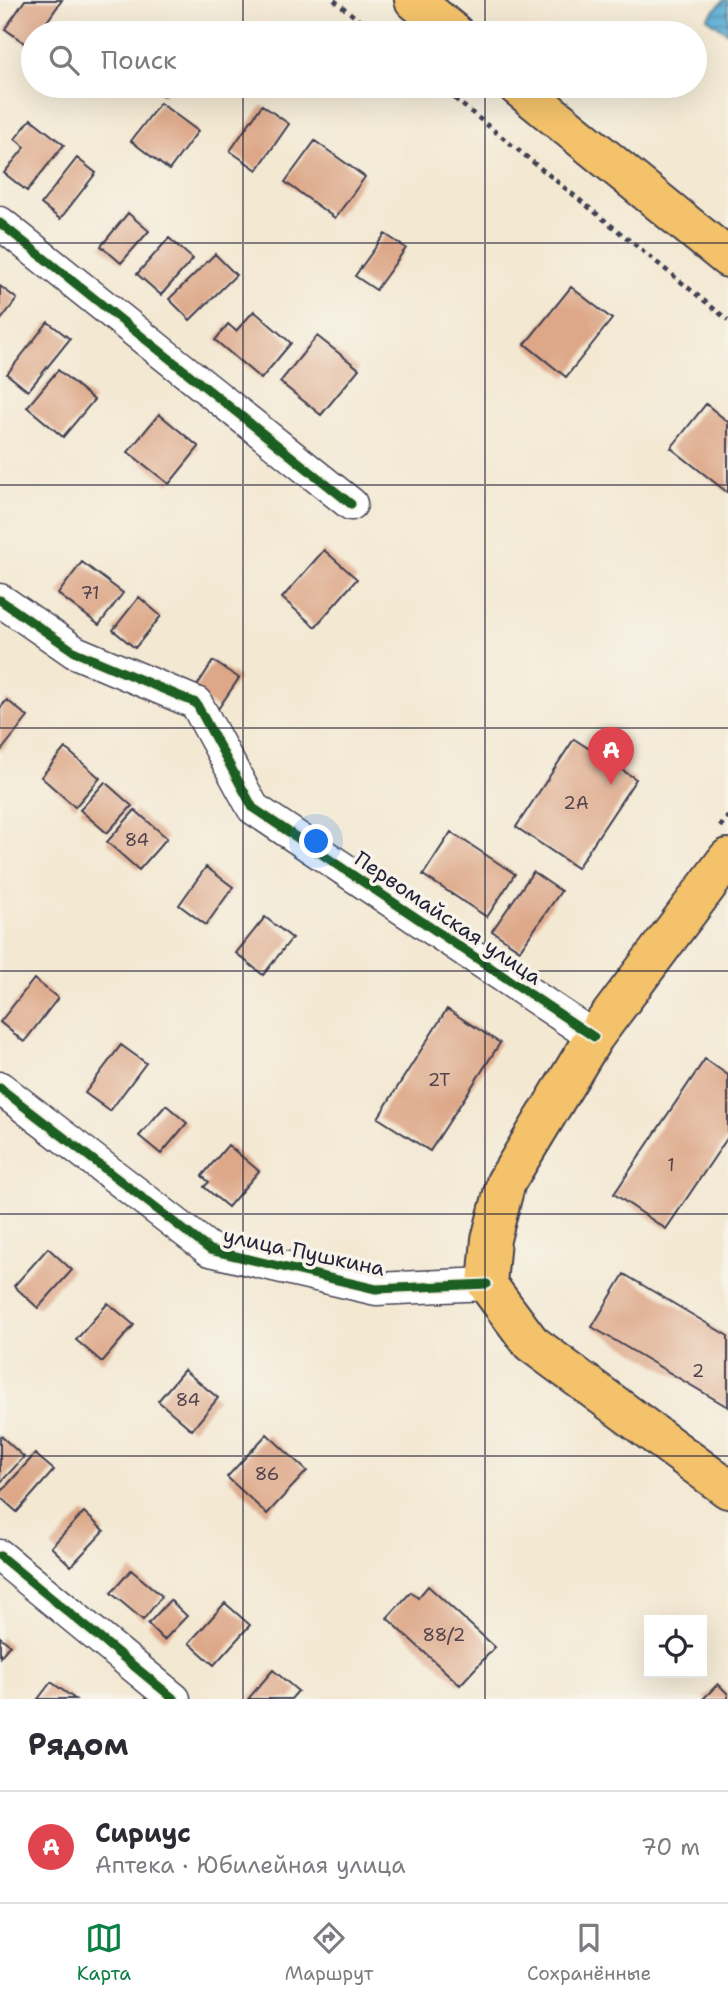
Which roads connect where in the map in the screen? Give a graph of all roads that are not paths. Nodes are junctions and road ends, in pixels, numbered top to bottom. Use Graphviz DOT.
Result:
graph roads {
  1 [pos="414,0"];
  2 [pos="439,21"];
  3 [pos="532,98"];
  4 [pos="0,223"];
  5 [pos="728,258"];
  6 [pos="351,504"];
  7 [pos="0,600"];
  8 [pos="728,858"];
  9 [pos="594,1037"];
  10 [pos="0,1088"];
  11 [pos="487,1284"];
  12 [pos="728,1489"];
  13 [pos="0,1556"];
  14 [pos="174,1699"];
  1 -- 2 [label="main road"];
  3 -- 5 [label="main road"];
  4 -- 6 [label="street"];
  7 -- 9 [label="street, Первомайская улица"];
  8 -- 9 [label="main road"];
  9 -- 11 [label="main road"];
  10 -- 11 [label="street, улица Пушкина"];
  11 -- 12 [label="main road"];
  13 -- 14 [label="street"];
}
